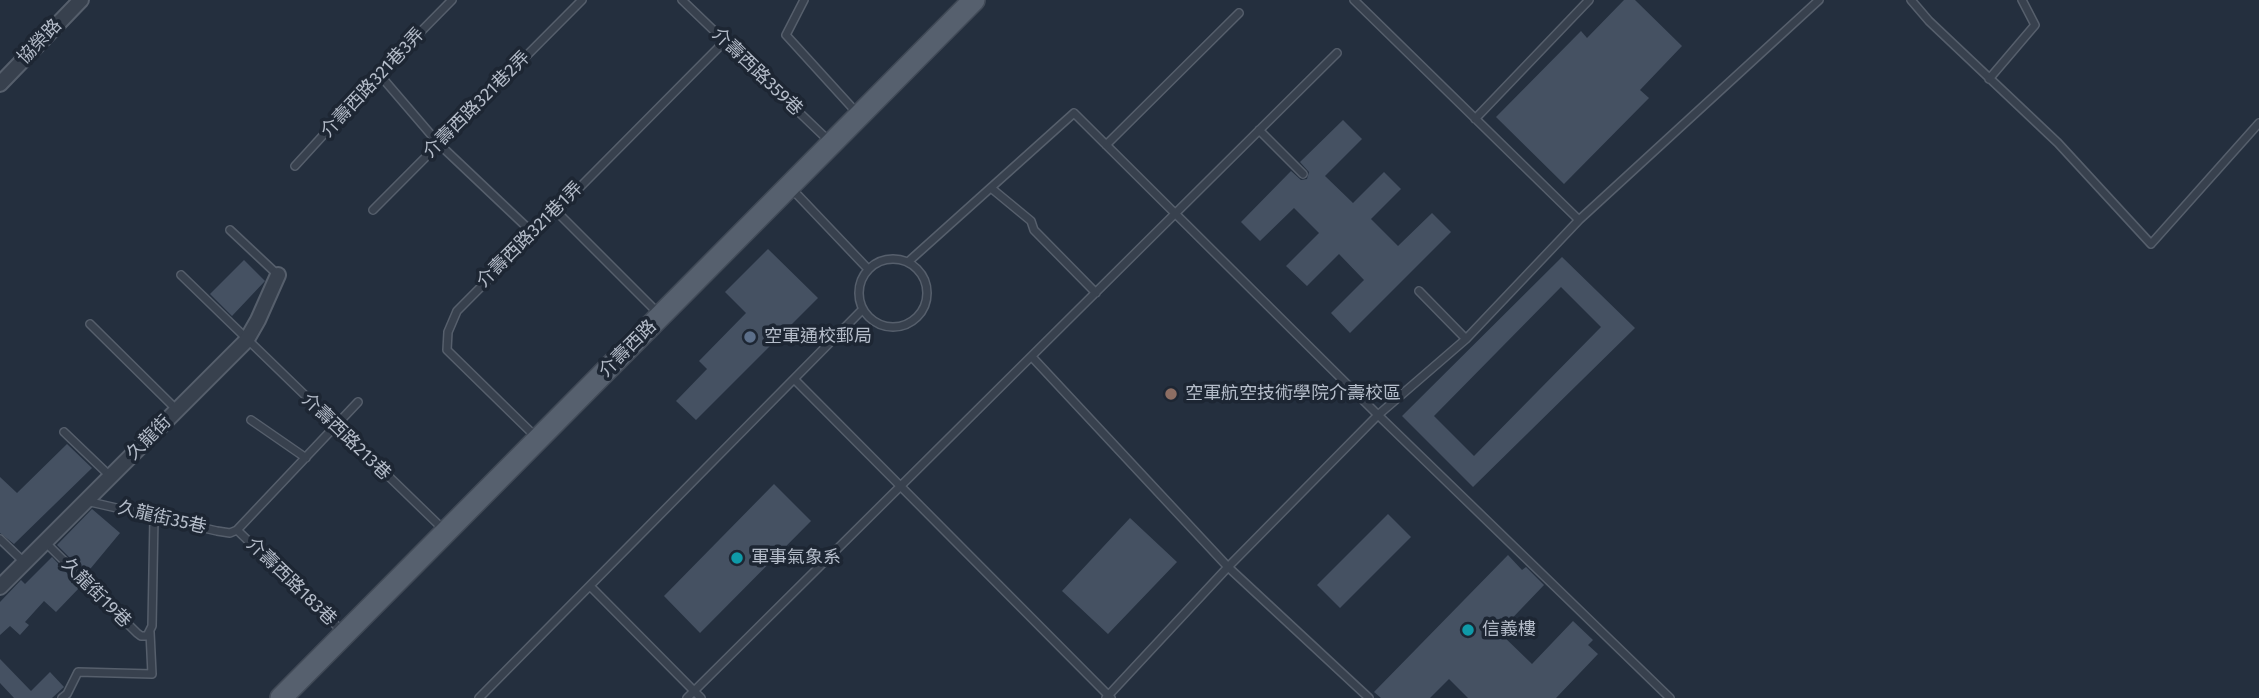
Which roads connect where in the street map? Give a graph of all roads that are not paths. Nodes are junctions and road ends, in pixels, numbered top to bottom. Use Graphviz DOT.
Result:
graph roads {
  1 [pos="80,0"];
  2 [pos="452,0"];
  3 [pos="582,0"];
  4 [pos="682,0"];
  5 [pos="804,0"];
  6 [pos="974,0"];
  7 [pos="1354,0"];
  8 [pos="1590,0"];
  9 [pos="1819,0"];
  10 [pos="1911,0"];
  11 [pos="2022,0"];
  12 [pos="1238,13"];
  13 [pos="725,41"];
  14 [pos="1336,53"];
  15 [pos="379,74"];
  16 [pos="1989,79"];
  17 [pos="0,85"];
  18 [pos="860,116"];
  19 [pos="1475,118"];
  20 [pos="2259,123"];
  21 [pos="1259,130"];
  22 [pos="439,144"];
  23 [pos="832,144"];
  24 [pos="1106,145"];
  25 [pos="295,166"];
  26 [pos="1303,174"];
  27 [pos="789,187"];
  28 [pos="990,188"];
  29 [pos="373,210"];
  30 [pos="555,210"];
  31 [pos="1176,213"];
  32 [pos="1579,220"];
  33 [pos="230,230"];
  34 [pos="533,233"];
  35 [pos="908,262"];
  36 [pos="868,269"];
  37 [pos="181,275"];
  38 [pos="278,275"];
  39 [pos="1419,290"];
  40 [pos="1096,293"];
  41 [pos="863,309"];
  42 [pos="661,316"];
  43 [pos="90,324"];
  44 [pos="1466,339"];
  45 [pos="246,341"];
  46 [pos="1032,357"];
  47 [pos="794,379"];
  48 [pos="358,401"];
  49 [pos="177,410"];
  50 [pos="1378,415"];
  51 [pos="251,420"];
  52 [pos="335,426"];
  53 [pos="64,432"];
  54 [pos="538,439"];
  55 [pos="306,458"];
  56 [pos="110,477"];
  57 [pos="901,486"];
  58 [pos="86,501"];
  59 [pos="154,517"];
  60 [pos="237,530"];
  61 [pos="446,532"];
  62 [pos="0,539"];
  63 [pos="45,542"];
  64 [pos="24,562"];
  65 [pos="1228,567"];
  66 [pos="590,586"];
  67 [pos="0,587"];
  68 [pos="150,632"];
  69 [pos="345,634"];
  70 [pos="694,691"];
  71 [pos="1109,697"];
  72 [pos="62,698"];
  73 [pos="281,698"];
  74 [pos="479,698"];
  75 [pos="687,698"];
  76 [pos="701,698"];
  77 [pos="1369,698"];
  78 [pos="1670,698"];
  1 -- 17 [label="street, 協榮路"];
  2 -- 15 [label="lane, 介壽西路321巷3弄"];
  3 -- 22 [label="lane, 介壽西路321巷2弄"];
  4 -- 13 [label="lane, 介壽西路359巷"];
  5 -- 18 [label="lane"];
  6 -- 18 [label="main road, 介壽西路"];
  7 -- 19 [label="lane"];
  8 -- 19 [label="lane"];
  9 -- 32 [label="lane"];
  10 -- 16 [label="lane"];
  11 -- 16 [label="lane"];
  12 -- 24 [label="lane"];
  13 -- 23 [label="lane, 介壽西路359巷"];
  13 -- 30 [label="lane, 介壽西路321巷1弄"];
  14 -- 21 [label="lane"];
  15 -- 22 [label="lane"];
  15 -- 25 [label="lane, 介壽西路321巷3弄"];
  16 -- 20 [label="lane"];
  18 -- 23 [label="main road, 介壽西路"];
  19 -- 32 [label="lane"];
  21 -- 26 [label="lane"];
  21 -- 31 [label="lane"];
  22 -- 29 [label="lane, 介壽西路321巷2弄"];
  22 -- 34 [label="lane"];
  23 -- 27 [label="main road, 介壽西路"];
  24 -- 28 [label="lane"];
  24 -- 31 [label="lane"];
  27 -- 36 [label="lane"];
  27 -- 42 [label="main road, 介壽西路"];
  28 -- 35 [label="lane"];
  28 -- 40 [label="lane"];
  30 -- 34 [label="lane, 介壽西路321巷1弄"];
  30 -- 42 [label="lane"];
  31 -- 40 [label="lane"];
  31 -- 50 [label="lane"];
  32 -- 44 [label="lane"];
  33 -- 38 [label="lane"];
  34 -- 54 [label="lane, 介壽西路321巷1弄"];
  35 -- 36 [label="lane"];
  35 -- 41 [label="lane"];
  36 -- 41 [label="lane"];
  37 -- 45 [label="lane, 介壽西路213巷"];
  38 -- 45 [label="street, 久龍街"];
  39 -- 44 [label="lane"];
  40 -- 46 [label="lane"];
  41 -- 47 [label="lane"];
  42 -- 54 [label="main road, 介壽西路"];
  43 -- 49 [label="lane"];
  44 -- 50 [label="lane"];
  45 -- 49 [label="street, 久龍街"];
  45 -- 52 [label="lane, 介壽西路213巷"];
  46 -- 57 [label="lane"];
  46 -- 65 [label="lane"];
  47 -- 57 [label="lane"];
  47 -- 66 [label="lane"];
  48 -- 52 [label="lane"];
  49 -- 56 [label="street, 久龍街"];
  50 -- 65 [label="lane"];
  50 -- 78 [label="lane"];
  51 -- 55 [label="lane"];
  52 -- 55 [label="lane"];
  52 -- 61 [label="lane, 介壽西路213巷"];
  53 -- 56 [label="lane"];
  54 -- 61 [label="main road, 介壽西路"];
  55 -- 60 [label="lane"];
  56 -- 58 [label="street, 久龍街"];
  57 -- 70 [label="lane"];
  57 -- 71 [label="lane"];
  58 -- 59 [label="lane, 久龍街35巷"];
  58 -- 63 [label="street, 久龍街"];
  59 -- 60 [label="lane, 久龍街35巷"];
  59 -- 68 [label="lane, 久龍街19巷"];
  60 -- 69 [label="lane, 介壽西路183巷"];
  61 -- 69 [label="main road, 介壽西路"];
  62 -- 64 [label="lane"];
  63 -- 64 [label="street, 久龍街"];
  63 -- 68 [label="lane, 久龍街19巷"];
  64 -- 67 [label="street, 久龍街"];
  65 -- 71 [label="lane"];
  65 -- 77 [label="lane"];
  66 -- 70 [label="lane"];
  66 -- 74 [label="lane"];
  68 -- 72 [label="lane, 久龍街19巷"];
  69 -- 73 [label="main road, 介壽西路"];
  70 -- 75 [label="lane"];
  70 -- 76 [label="lane"];
}
